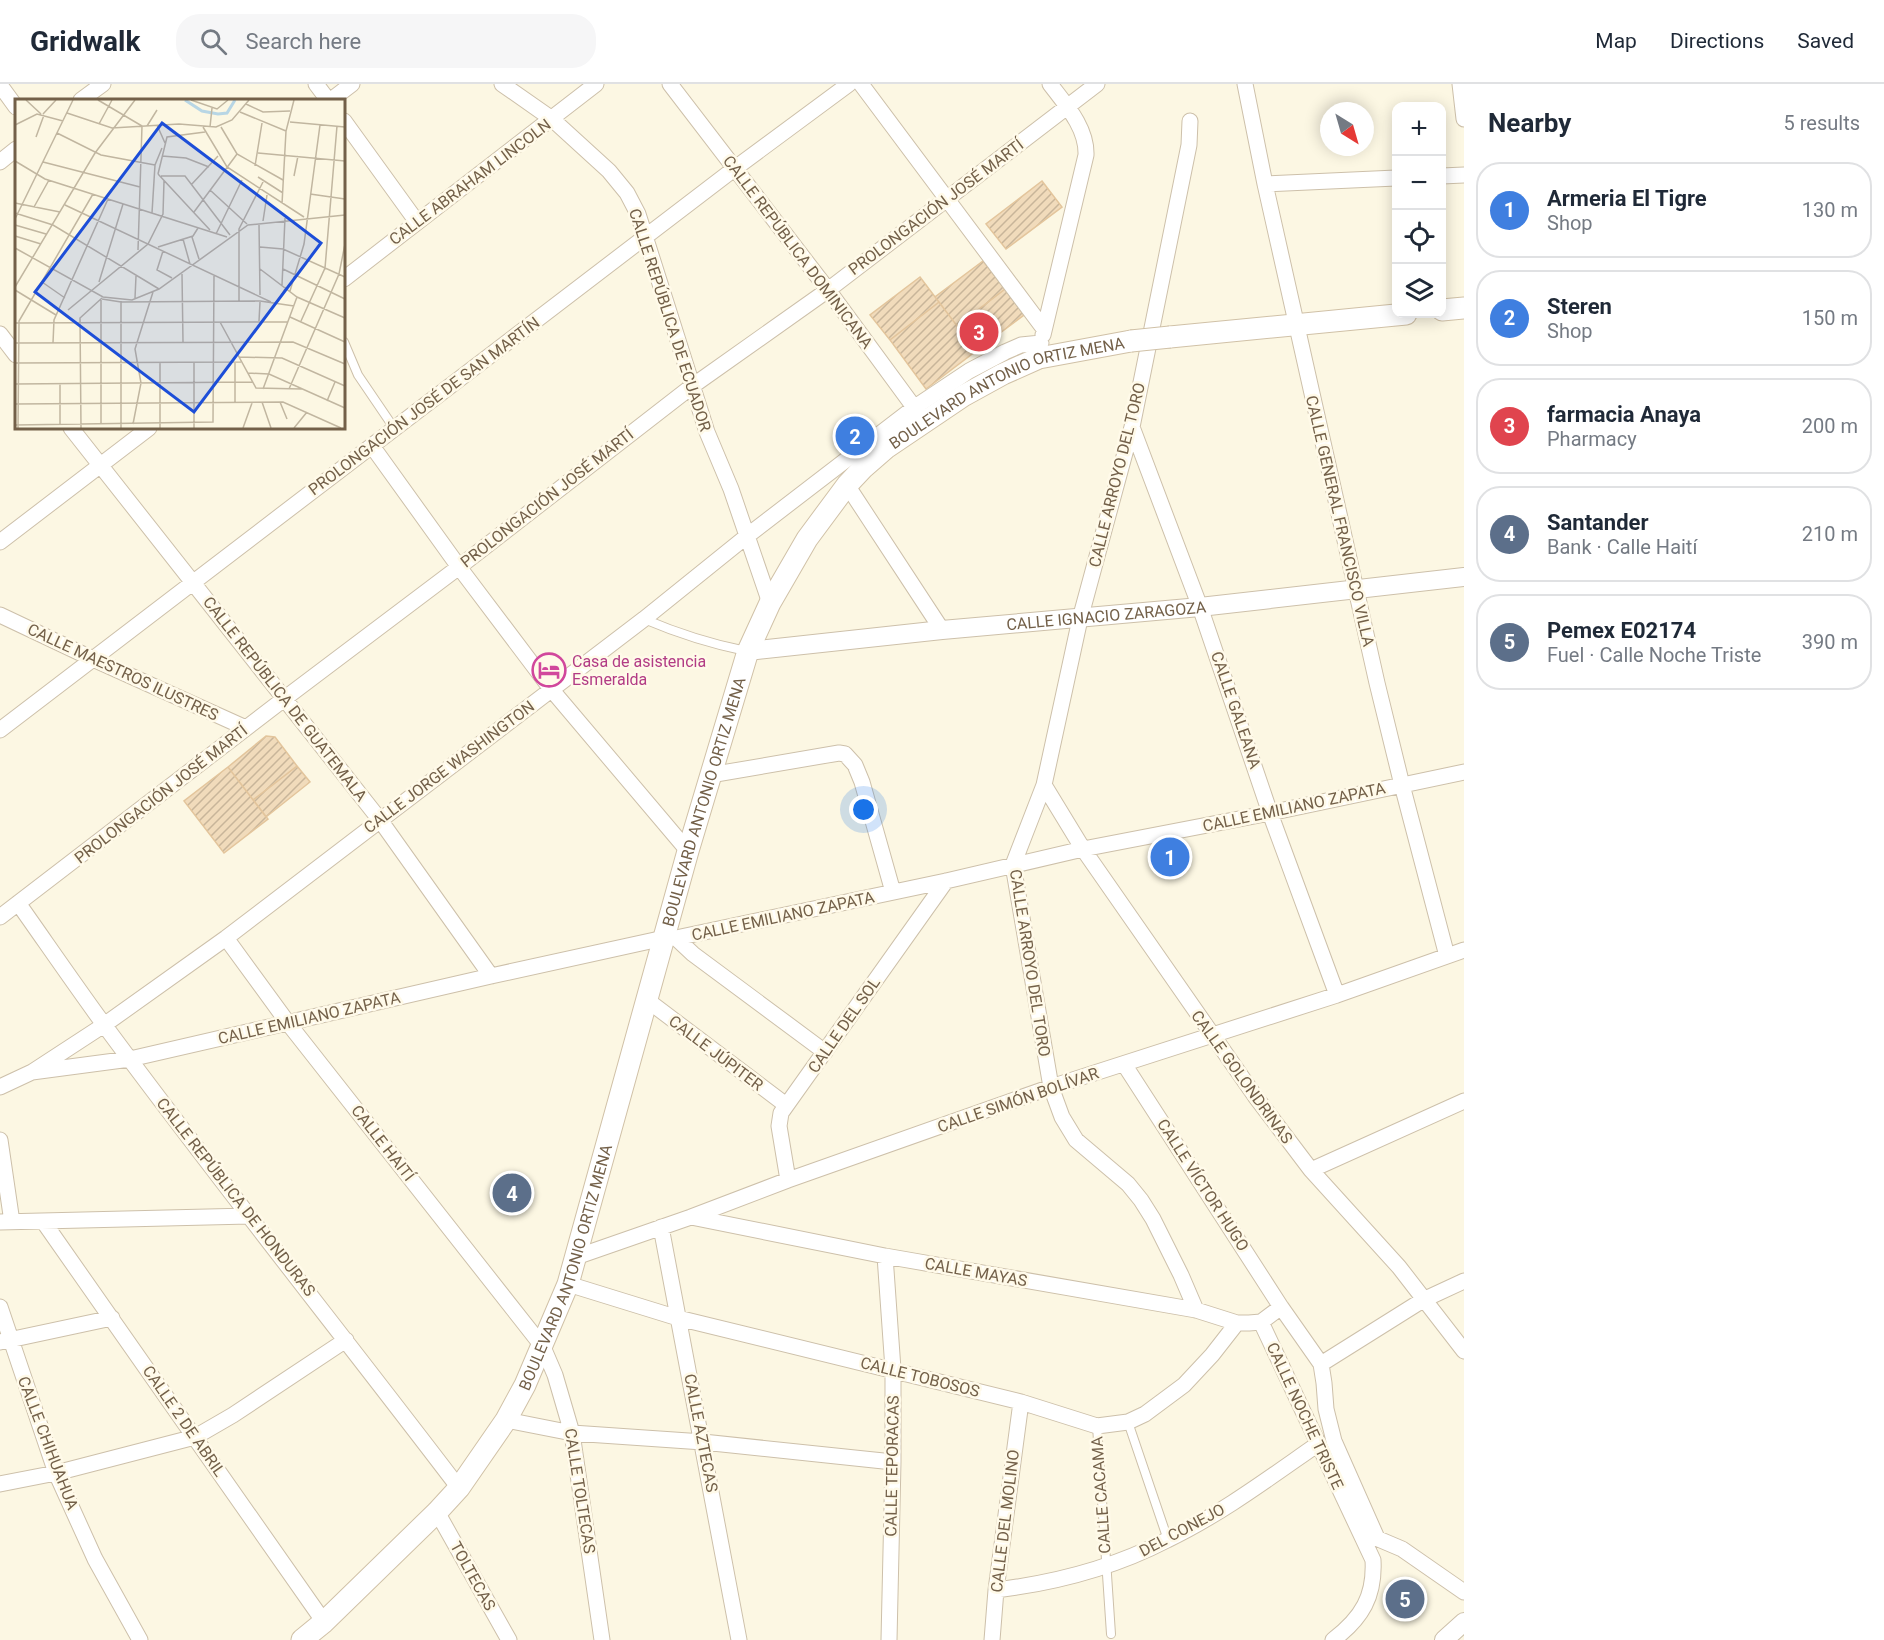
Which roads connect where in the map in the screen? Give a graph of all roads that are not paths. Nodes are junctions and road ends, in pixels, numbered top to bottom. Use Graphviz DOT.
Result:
graph roads {
  1 [pos="103,84"];
  2 [pos="316,84"];
  3 [pos="352,84"];
  4 [pos="502,84"];
  5 [pos="596,84"];
  6 [pos="670,84"];
  7 [pos="849,84"];
  8 [pos="861,84"];
  9 [pos="1050,84"];
  10 [pos="1097,84"];
  11 [pos="1245,84"];
  12 [pos="1460,84"];
  13 [pos="0,85"];
  14 [pos="82,99"];
  15 [pos="328,99"];
  16 [pos="330,99"];
  17 [pos="15,106"];
  18 [pos="1068,107"];
  19 [pos="552,119"];
  20 [pos="1464,119"];
  21 [pos="1190,121"];
  22 [pos="345,122"];
  23 [pos="15,150"];
  24 [pos="0,162"];
  25 [pos="735,169"];
  26 [pos="1464,175"];
  27 [pos="1446,176"];
  28 [pos="1392,178"];
  29 [pos="1264,184"];
  30 [pos="947,198"];
  31 [pos="417,222"];
  32 [pos="645,237"];
  33 [pos="345,278"];
  34 [pos="828,290"];
  35 [pos="1464,308"];
  36 [pos="1446,310"];
  37 [pos="1392,315"];
  38 [pos="1295,323"];
  39 [pos="1041,343"];
  40 [pos="345,344"];
  41 [pos="691,387"];
  42 [pos="920,414"];
  43 [pos="1132,427"];
  44 [pos="394,428"];
  45 [pos="72,429"];
  46 [pos="148,429"];
  47 [pos="372,446"];
  48 [pos="100,466"];
  49 [pos="848,485"];
  50 [pos="747,536"];
  51 [pos="0,542"];
  52 [pos="459,567"];
  53 [pos="1464,577"];
  54 [pos="193,582"];
  55 [pos="1357,589"];
  56 [pos="770,603"];
  57 [pos="1200,607"];
  58 [pos="0,615"];
  59 [pos="644,619"];
  60 [pos="1080,619"];
  61 [pos="942,630"];
  62 [pos="748,651"];
  63 [pos="93,659"];
  64 [pos="551,689"];
  65 [pos="284,699"];
  66 [pos="246,728"];
  67 [pos="0,730"];
  68 [pos="1464,771"];
  69 [pos="710,775"];
  70 [pos="1044,785"];
  71 [pos="1401,785"];
  72 [pos="1270,813"];
  73 [pos="380,820"];
  74 [pos="1083,849"];
  75 [pos="688,851"];
  76 [pos="1013,865"];
  77 [pos="946,881"];
  78 [pos="893,892"];
  79 [pos="18,903"];
  80 [pos="0,917"];
  81 [pos="226,938"];
  82 [pos="670,938"];
  83 [pos="1464,950"];
  84 [pos="1447,956"];
  85 [pos="491,976"];
  86 [pos="1337,995"];
  87 [pos="647,1000"];
  88 [pos="288,1023"];
  89 [pos="104,1025"];
  90 [pos="1212,1036"];
  91 [pos="825,1052"];
  92 [pos="130,1059"];
  93 [pos="1124,1064"];
  94 [pos="32,1072"];
  95 [pos="0,1087"];
  96 [pos="1051,1087"];
  97 [pos="1464,1101"];
  98 [pos="786,1105"];
  99 [pos="0,1140"];
  100 [pos="1311,1170"];
  101 [pos="788,1180"];
  102 [pos="249,1216"];
  103 [pos="692,1217"];
  104 [pos="43,1221"];
  105 [pos="6,1222"];
  106 [pos="661,1227"];
  107 [pos="885,1256"];
  108 [pos="576,1257"];
  109 [pos="1464,1281"];
  110 [pos="568,1284"];
  111 [pos="1423,1300"];
  112 [pos="0,1307"];
  113 [pos="1281,1307"];
  114 [pos="1196,1310"];
  115 [pos="112,1317"];
  116 [pos="678,1318"];
  117 [pos="1261,1322"];
  118 [pos="1237,1323"];
  119 [pos="346,1340"];
  120 [pos="5,1341"];
  121 [pos="543,1347"];
  122 [pos="1464,1351"];
  123 [pos="1321,1364"];
  124 [pos="893,1369"];
  125 [pos="1021,1402"];
  126 [pos="506,1420"];
  127 [pos="1128,1422"];
  128 [pos="1097,1426"];
  129 [pos="572,1434"];
  130 [pos="195,1437"];
  131 [pos="703,1442"];
  132 [pos="1318,1444"];
  133 [pos="893,1462"];
  134 [pos="56,1473"];
  135 [pos="0,1484"];
  136 [pos="459,1488"];
  137 [pos="437,1512"];
  138 [pos="1359,1532"];
  139 [pos="1377,1538"];
  140 [pos="1168,1540"];
  141 [pos="1106,1565"];
  142 [pos="996,1590"];
  143 [pos="1464,1592"];
  144 [pos="324,1622"];
  145 [pos="1464,1622"];
  146 [pos="1111,1634"];
  147 [pos="140,1640"];
  148 [pos="302,1640"];
  149 [pos="509,1640"];
  150 [pos="602,1640"];
  151 [pos="739,1640"];
  152 [pos="889,1640"];
  153 [pos="992,1640"];
  154 [pos="1333,1640"];
  155 [pos="1444,1640"];
  1 -- 14 [label="street"];
  2 -- 15 [label="street"];
  3 -- 16 [label="street"];
  4 -- 19 [label="street, CALLE REPÚBLICA DE ECUADOR"];
  5 -- 19 [label="street, CALLE ABRAHAM LINCOLN"];
  6 -- 25 [label="street, CALLE REPÚBLICA DOMINICANA"];
  7 -- 25 [label="street, PROLONGACIÓN JOSÉ DE SAN MARTÍN"];
  8 -- 30 [label="street"];
  9 -- 18 [label="street"];
  10 -- 18 [label="street, PROLONGACIÓN JOSÉ MARTÍ"];
  11 -- 29 [label="street, CALLE GENERAL FRANCISCO VILLA"];
  12 -- 20 [label="street"];
  13 -- 17 [label="street"];
  18 -- 30 [label="street, PROLONGACIÓN JOSÉ MARTÍ"];
  18 -- 39 [label="street"];
  19 -- 31 [label="street, CALLE ABRAHAM LINCOLN"];
  19 -- 32 [label="street, CALLE REPÚBLICA DE ECUADOR"];
  21 -- 43 [label="street, CALLE ARROYO DEL TORO"];
  22 -- 31 [label="street"];
  23 -- 24 [label="street"];
  25 -- 32 [label="street, PROLONGACIÓN JOSÉ DE SAN MARTÍN"];
  25 -- 34 [label="street, CALLE REPÚBLICA DOMINICANA"];
  26 -- 27 [label="street"];
  28 -- 29 [label="street"];
  29 -- 38 [label="street, CALLE GENERAL FRANCISCO VILLA"];
  30 -- 34 [label="street, PROLONGACIÓN JOSÉ MARTÍ"];
  30 -- 39 [label="street"];
  31 -- 33 [label="street, CALLE ABRAHAM LINCOLN"];
  32 -- 41 [label="street, CALLE REPÚBLICA DE ECUADOR"];
  32 -- 44 [label="street, PROLONGACIÓN JOSÉ DE SAN MARTÍN"];
  34 -- 41 [label="street, PROLONGACIÓN JOSÉ MARTÍ"];
  34 -- 42 [label="street, CALLE REPÚBLICA DOMINICANA"];
  35 -- 36 [label="main road"];
  37 -- 38 [label="main road, BOULEVARD ANTONIO ORTIZ MENA"];
  38 -- 39 [label="main road, BOULEVARD ANTONIO ORTIZ MENA, bridge"];
  38 -- 55 [label="street, CALLE GENERAL FRANCISCO VILLA"];
  39 -- 42 [label="main road, BOULEVARD ANTONIO ORTIZ MENA"];
  40 -- 44 [label="lane"];
  41 -- 50 [label="street, CALLE REPÚBLICA DE ECUADOR"];
  41 -- 52 [label="street, PROLONGACIÓN JOSÉ MARTÍ"];
  42 -- 49 [label="main road, BOULEVARD ANTONIO ORTIZ MENA"];
  42 -- 50 [label="street, CALLE JORGE WASHINGTON"];
  43 -- 57 [label="street, CALLE GALEANA"];
  43 -- 60 [label="street, CALLE ARROYO DEL TORO"];
  44 -- 47 [label="street, PROLONGACIÓN JOSÉ DE SAN MARTÍN"];
  45 -- 48 [label="street, CALLE REPÚBLICA DE GUATEMALA"];
  46 -- 48 [label="street"];
  47 -- 52 [label="street"];
  47 -- 54 [label="street, PROLONGACIÓN JOSÉ DE SAN MARTÍN"];
  48 -- 51 [label="street"];
  48 -- 54 [label="street, CALLE REPÚBLICA DE GUATEMALA"];
  49 -- 56 [label="main road, BOULEVARD ANTONIO ORTIZ MENA"];
  49 -- 61 [label="street"];
  50 -- 56 [label="street, CALLE REPÚBLICA DE ECUADOR"];
  50 -- 59 [label="street, CALLE JORGE WASHINGTON"];
  52 -- 64 [label="street"];
  52 -- 65 [label="street, PROLONGACIÓN JOSÉ MARTÍ"];
  53 -- 55 [label="street, CALLE IGNACIO ZARAGOZA"];
  54 -- 63 [label="street, PROLONGACIÓN JOSÉ DE SAN MARTÍN"];
  54 -- 65 [label="street, CALLE REPÚBLICA DE GUATEMALA"];
  55 -- 57 [label="street, CALLE IGNACIO ZARAGOZA"];
  55 -- 71 [label="street, CALLE GENERAL FRANCISCO VILLA"];
  56 -- 62 [label="main road, BOULEVARD ANTONIO ORTIZ MENA"];
  57 -- 60 [label="street, CALLE IGNACIO ZARAGOZA"];
  57 -- 72 [label="street, CALLE GALEANA"];
  58 -- 63 [label="street, CALLE MAESTROS ILUSTRES"];
  59 -- 62 [label="lane"];
  59 -- 64 [label="street, CALLE JORGE WASHINGTON"];
  60 -- 61 [label="street, CALLE IGNACIO ZARAGOZA"];
  60 -- 70 [label="street, CALLE ARROYO DEL TORO"];
  61 -- 62 [label="street, CALLE IGNACIO ZARAGOZA"];
  62 -- 69 [label="main road, BOULEVARD ANTONIO ORTIZ MENA"];
  63 -- 66 [label="street, CALLE MAESTROS ILUSTRES"];
  63 -- 67 [label="street, PROLONGACIÓN JOSÉ DE SAN MARTÍN"];
  64 -- 73 [label="street, CALLE JORGE WASHINGTON"];
  64 -- 75 [label="street"];
  65 -- 66 [label="street, PROLONGACIÓN JOSÉ MARTÍ"];
  65 -- 73 [label="street, CALLE REPÚBLICA DE GUATEMALA"];
  66 -- 79 [label="street, PROLONGACIÓN JOSÉ MARTÍ"];
  68 -- 71 [label="street, CALLE EMILIANO ZAPATA"];
  69 -- 75 [label="main road, BOULEVARD ANTONIO ORTIZ MENA"];
  69 -- 78 [label="street"];
  70 -- 74 [label="street, CALLE GOLONDRINAS"];
  70 -- 76 [label="street, CALLE ARROYO DEL TORO"];
  71 -- 72 [label="street, CALLE EMILIANO ZAPATA"];
  71 -- 84 [label="street, CALLE GENERAL FRANCISCO VILLA"];
  72 -- 74 [label="street, CALLE EMILIANO ZAPATA"];
  72 -- 86 [label="street, CALLE GALEANA"];
  73 -- 81 [label="street, CALLE JORGE WASHINGTON"];
  73 -- 85 [label="street, CALLE REPÚBLICA DE GUATEMALA"];
  74 -- 76 [label="street, CALLE EMILIANO ZAPATA"];
  74 -- 90 [label="street, CALLE GOLONDRINAS"];
  75 -- 82 [label="main road, BOULEVARD ANTONIO ORTIZ MENA"];
  76 -- 77 [label="street, CALLE EMILIANO ZAPATA"];
  76 -- 96 [label="street, CALLE ARROYO DEL TORO"];
  77 -- 78 [label="street, CALLE EMILIANO ZAPATA"];
  77 -- 91 [label="street, CALLE DEL SOL"];
  78 -- 82 [label="street, CALLE EMILIANO ZAPATA"];
  79 -- 80 [label="street, PROLONGACIÓN JOSÉ MARTÍ"];
  79 -- 89 [label="street, CALLE REPÚBLICA DE HONDURAS"];
  81 -- 88 [label="street, CALLE HAITÍ"];
  81 -- 89 [label="street, CALLE JORGE WASHINGTON"];
  82 -- 85 [label="street, CALLE EMILIANO ZAPATA"];
  82 -- 87 [label="main road, BOULEVARD ANTONIO ORTIZ MENA"];
  82 -- 91 [label="street"];
  83 -- 84 [label="street, CALLE SIMÓN BOLÍVAR"];
  84 -- 86 [label="street, CALLE SIMÓN BOLÍVAR"];
  85 -- 88 [label="street, CALLE EMILIANO ZAPATA"];
  86 -- 90 [label="street, CALLE SIMÓN BOLÍVAR"];
  87 -- 98 [label="street, CALLE JÚPITER"];
  87 -- 108 [label="main road, BOULEVARD ANTONIO ORTIZ MENA"];
  88 -- 92 [label="street, CALLE EMILIANO ZAPATA"];
  88 -- 121 [label="street, CALLE HAITÍ"];
  89 -- 92 [label="street, CALLE REPÚBLICA DE HONDURAS"];
  89 -- 94 [label="street, CALLE JORGE WASHINGTON"];
  90 -- 93 [label="street, CALLE SIMÓN BOLÍVAR"];
  90 -- 100 [label="street, CALLE GOLONDRINAS"];
  91 -- 98 [label="street, CALLE DEL SOL"];
  92 -- 94 [label="street, CALLE EMILIANO ZAPATA"];
  92 -- 102 [label="street, CALLE REPÚBLICA DE HONDURAS"];
  93 -- 96 [label="street, CALLE SIMÓN BOLÍVAR"];
  93 -- 113 [label="street, CALLE VÍCTOR HUGO"];
  94 -- 95 [label="street, CALLE JORGE WASHINGTON"];
  96 -- 101 [label="street, CALLE SIMÓN BOLÍVAR"];
  96 -- 114 [label="street, CALLE ARROYO DEL TORO"];
  97 -- 100 [label="street"];
  98 -- 101 [label="street, CALLE DEL SOL"];
  99 -- 105 [label="street"];
  100 -- 111 [label="street, CALLE GOLONDRINAS"];
  101 -- 103 [label="street, CALLE SIMÓN BOLÍVAR"];
  102 -- 104 [label="street"];
  102 -- 119 [label="street, CALLE REPÚBLICA DE HONDURAS"];
  103 -- 106 [label="street, CALLE SIMÓN BOLÍVAR"];
  103 -- 107 [label="street, CALLE MAYAS"];
  104 -- 105 [label="street"];
  104 -- 115 [label="street, CALLE 2 DE ABRIL"];
  106 -- 108 [label="street, CALLE SIMÓN BOLÍVAR"];
  106 -- 116 [label="street, CALLE AZTECAS"];
  107 -- 114 [label="street, CALLE MAYAS"];
  107 -- 124 [label="street, CALLE TEPORACAS"];
  108 -- 110 [label="main road, BOULEVARD ANTONIO ORTIZ MENA"];
  109 -- 111 [label="street"];
  110 -- 116 [label="street, CALLE TOBOSOS"];
  110 -- 121 [label="main road, BOULEVARD ANTONIO ORTIZ MENA"];
  111 -- 122 [label="street, CALLE GOLONDRINAS"];
  111 -- 123 [label="street"];
  112 -- 120 [label="street, CALLE CHIHUAHUA"];
  113 -- 117 [label="street, CALLE NOCHE TRISTE"];
  113 -- 123 [label="street, CALLE VÍCTOR HUGO"];
  114 -- 118 [label="street, CALLE MAYAS"];
  115 -- 120 [label="street"];
  115 -- 130 [label="street, CALLE 2 DE ABRIL"];
  116 -- 124 [label="street, CALLE TOBOSOS"];
  116 -- 131 [label="street, CALLE AZTECAS"];
  117 -- 118 [label="street, CALLE MAYAS"];
  117 -- 132 [label="street, CALLE NOCHE TRISTE"];
  118 -- 127 [label="street, CALLE TOBOSOS"];
  119 -- 130 [label="street"];
  119 -- 136 [label="street, CALLE REPÚBLICA DE HONDURAS"];
  120 -- 134 [label="street, CALLE CHIHUAHUA"];
  121 -- 126 [label="main road, BOULEVARD ANTONIO ORTIZ MENA"];
  121 -- 129 [label="street, CALLE TOLTECAS"];
  123 -- 139 [label="street"];
  124 -- 125 [label="street, CALLE TOBOSOS"];
  124 -- 133 [label="street, CALLE TEPORACAS"];
  125 -- 128 [label="street, CALLE TOBOSOS"];
  125 -- 142 [label="street, CALLE DEL MOLINO"];
  126 -- 129 [label="street"];
  126 -- 136 [label="main road, BOULEVARD ANTONIO ORTIZ MENA"];
  127 -- 128 [label="street, CALLE TOBOSOS"];
  127 -- 140 [label="lane"];
  128 -- 141 [label="lane, CALLE CACAMA"];
  129 -- 131 [label="street"];
  129 -- 150 [label="street, CALLE TOLTECAS"];
  130 -- 134 [label="street"];
  130 -- 144 [label="street, CALLE 2 DE ABRIL"];
  131 -- 133 [label="street"];
  131 -- 151 [label="street, CALLE AZTECAS"];
  132 -- 138 [label="street, CALLE NOCHE TRISTE"];
  132 -- 140 [label="street, DEL CONEJO"];
  133 -- 152 [label="street, CALLE TEPORACAS"];
  134 -- 135 [label="street"];
  134 -- 147 [label="street, CALLE CHIHUAHUA"];
  136 -- 137 [label="main road, BOULEVARD ANTONIO ORTIZ MENA"];
  137 -- 144 [label="main road, BOULEVARD ANTONIO ORTIZ MENA"];
  137 -- 149 [label="street, TOLTECAS"];
  138 -- 139 [label="street"];
  138 -- 154 [label="street, CALLE NOCHE TRISTE"];
  139 -- 143 [label="street"];
  140 -- 141 [label="street, DEL CONEJO"];
  141 -- 142 [label="street, DEL CONEJO"];
  141 -- 146 [label="lane, CALLE CACAMA"];
  142 -- 153 [label="street, CALLE DEL MOLINO"];
  144 -- 148 [label="main road, BOULEVARD ANTONIO ORTIZ MENA"];
  145 -- 155 [label="street"];
}
